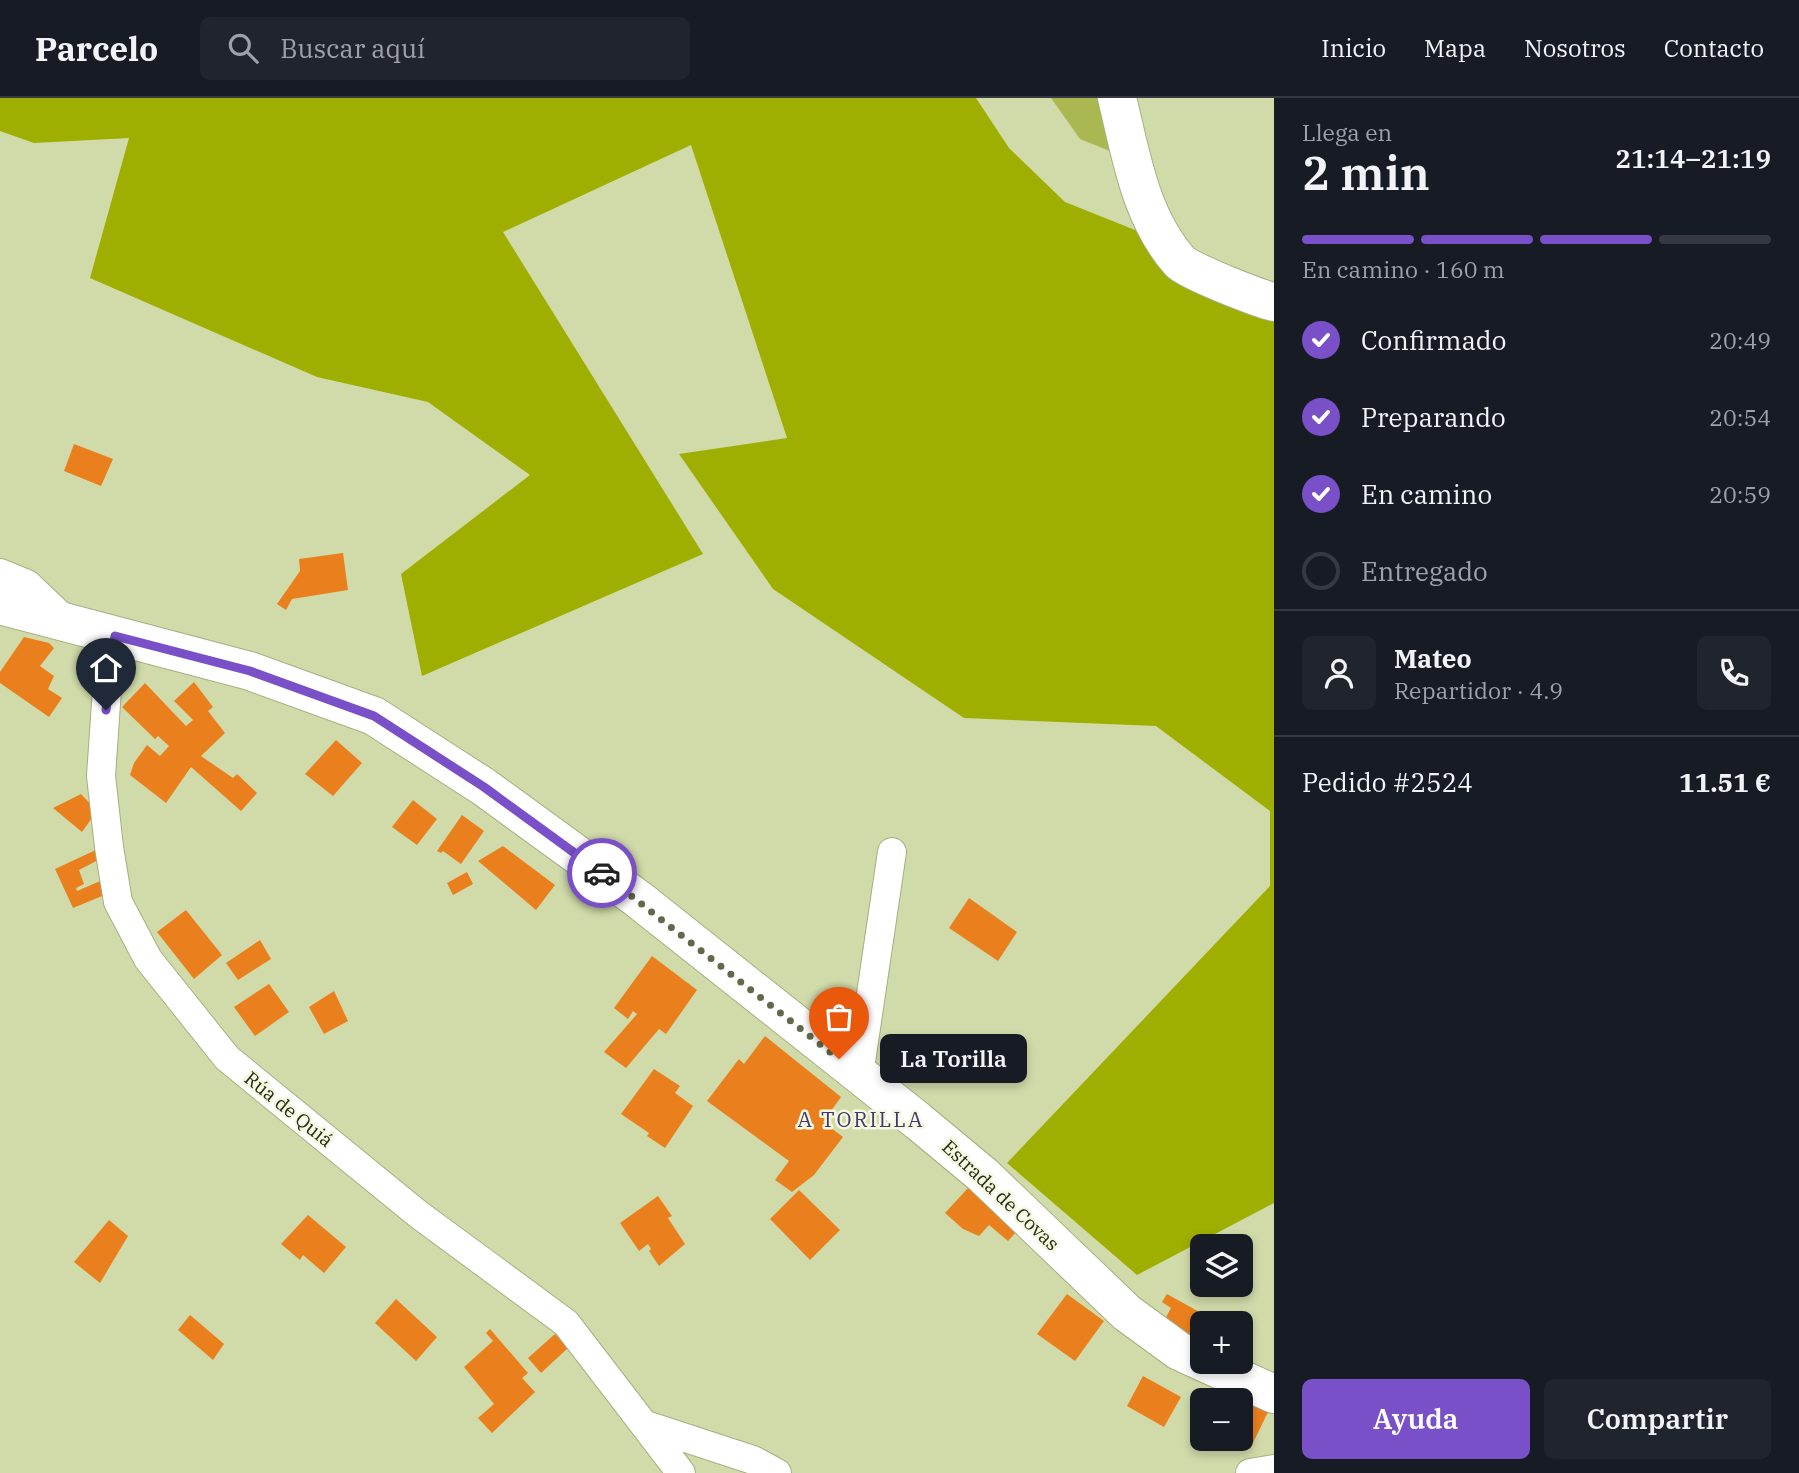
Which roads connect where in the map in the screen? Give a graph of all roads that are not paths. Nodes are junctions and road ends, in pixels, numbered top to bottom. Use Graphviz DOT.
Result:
graph roads {
  1 [pos="1117,98"];
  2 [pos="1274,302"];
  3 [pos="0,573"];
  4 [pos="0,605"];
  5 [pos="68,623"];
  6 [pos="115,636"];
  7 [pos="892,852"];
  8 [pos="859,1075"];
  9 [pos="1274,1394"];
  10 [pos="646,1425"];
  11 [pos="1274,1469"];
  12 [pos="681,1473"];
  13 [pos="777,1473"];
  14 [pos="1251,1473"];
  1 -- 2 [label="main road"];
  3 -- 5 [label="street"];
  4 -- 5 [label="main road, Estrada de Covas"];
  5 -- 6 [label="main road, Estrada de Covas"];
  6 -- 8 [label="main road, Estrada de Covas"];
  6 -- 10 [label="street, Rúa de Quiá"];
  7 -- 8 [label="street"];
  8 -- 9 [label="main road, Estrada de Covas"];
  10 -- 12 [label="street, Rúa de Quiá"];
  10 -- 13 [label="street"];
  11 -- 14 [label="street"];
}
